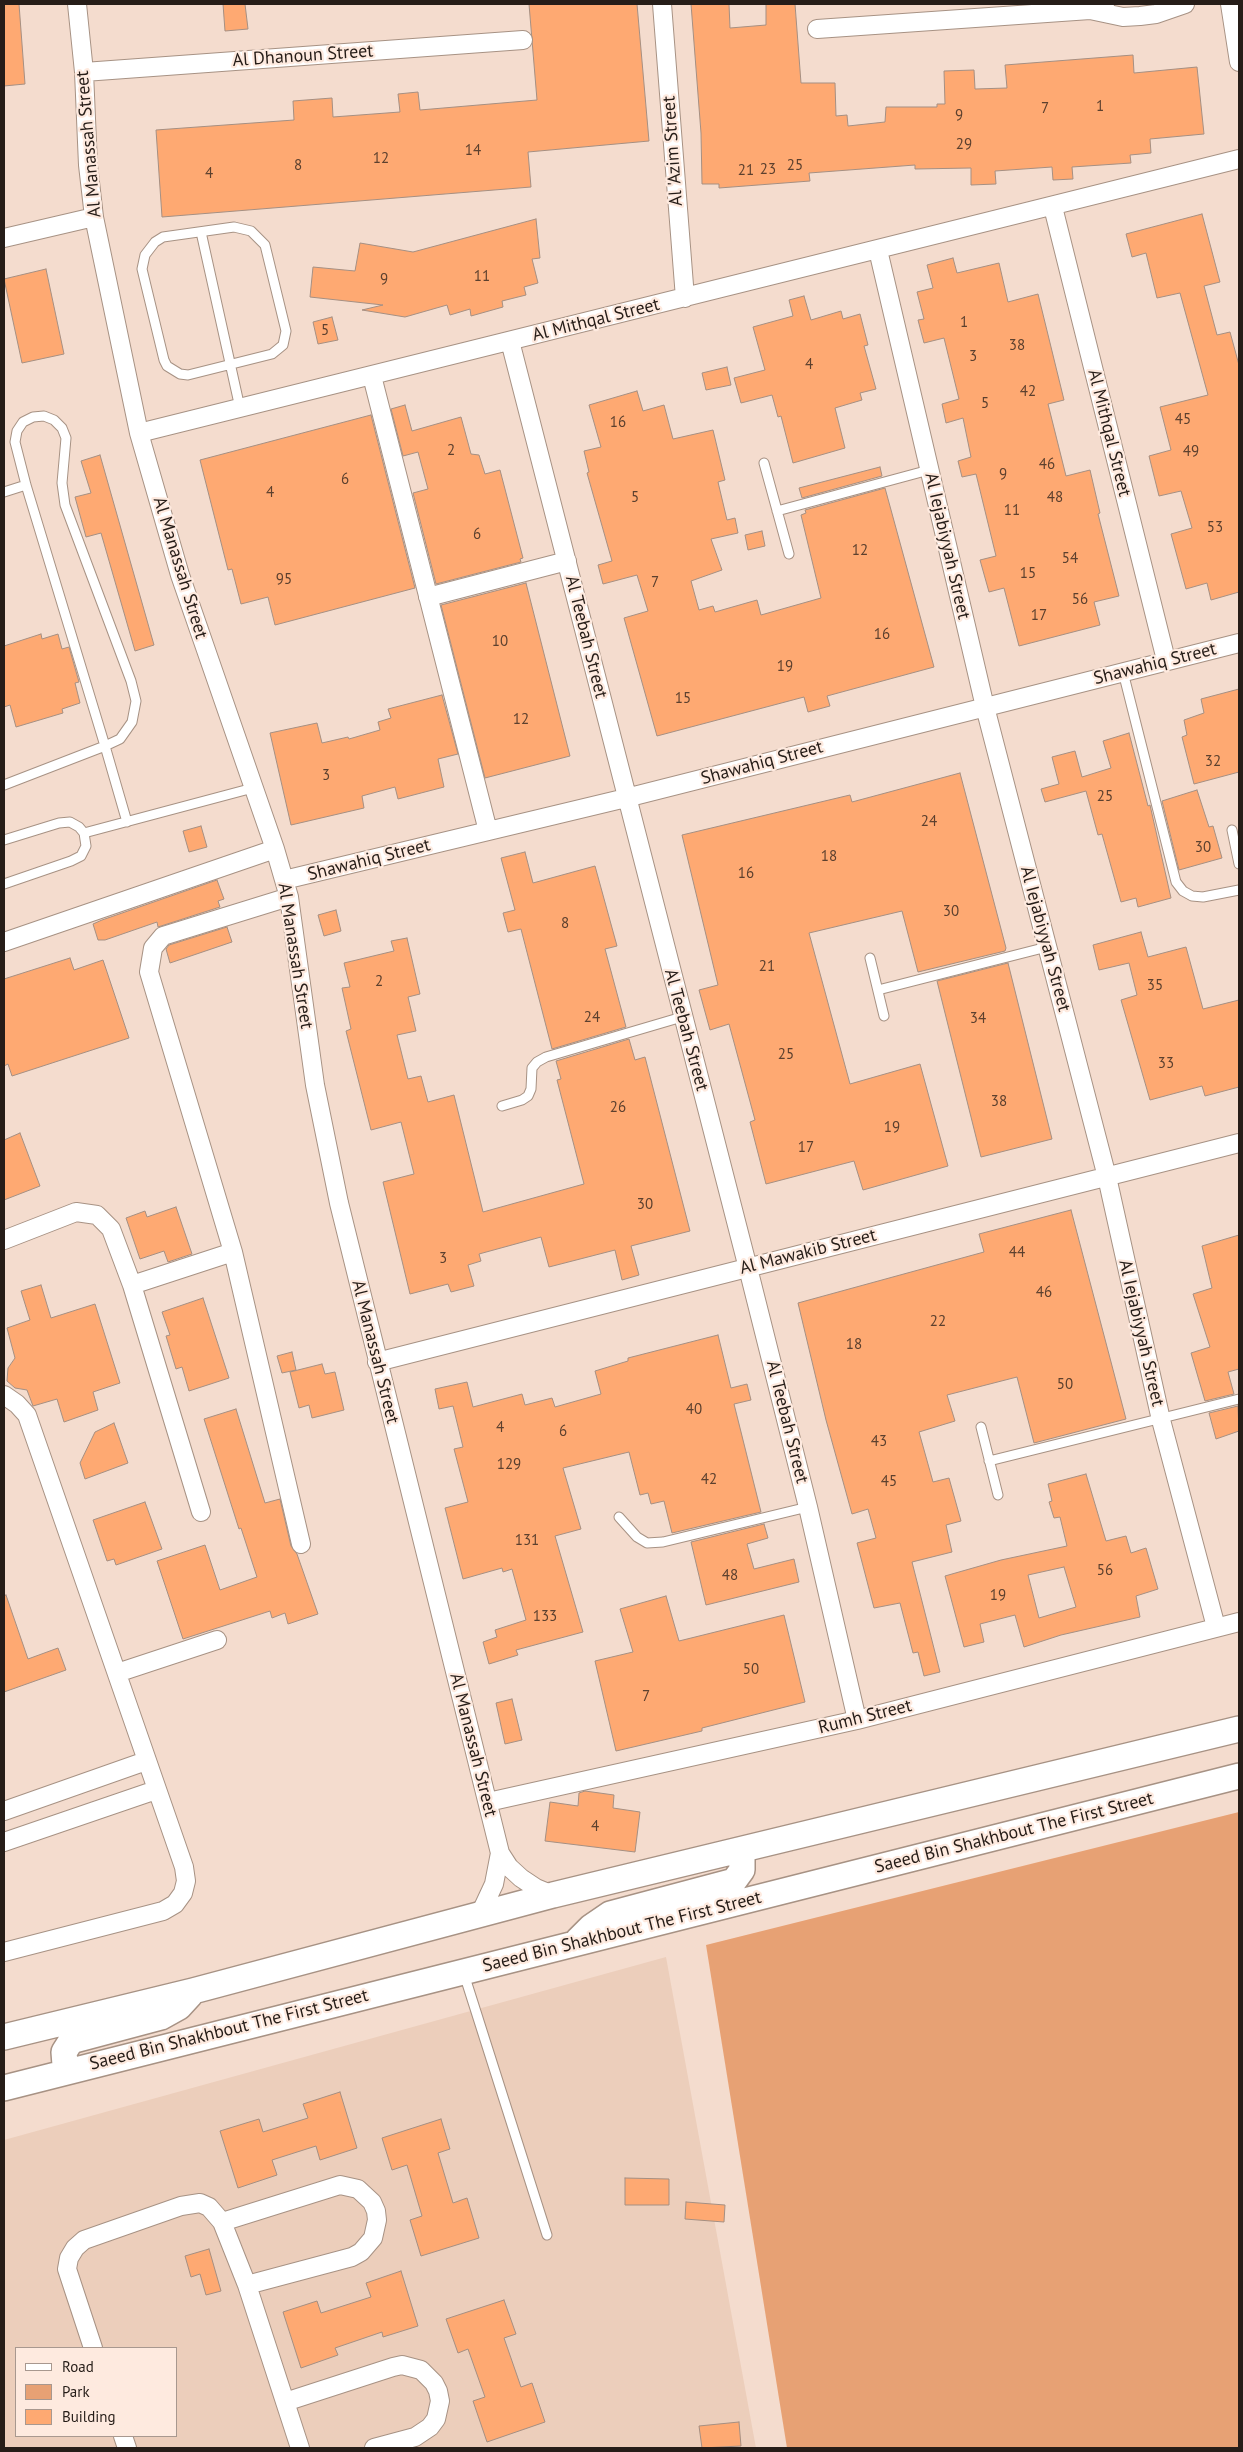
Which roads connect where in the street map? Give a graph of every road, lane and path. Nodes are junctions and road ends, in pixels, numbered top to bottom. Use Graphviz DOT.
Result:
graph roads {
  1 [pos="77,4"];
  2 [pos="662,4"];
  3 [pos="1184,4"];
  4 [pos="1230,4"];
  5 [pos="1097,7"];
  6 [pos="817,29"];
  7 [pos="523,40"];
  8 [pos="1239,62"];
  9 [pos="84,72"];
  10 [pos="1239,159"];
  11 [pos="1053,207"];
  12 [pos="94,217"];
  13 [pos="201,232"];
  14 [pos="4,238"];
  15 [pos="878,250"];
  16 [pos="685,298"];
  17 [pos="510,341"];
  18 [pos="230,364"];
  19 [pos="372,376"];
  20 [pos="240,408"];
  21 [pos="139,432"];
  22 [pos="764,463"];
  23 [pos="929,470"];
  24 [pos="26,485"];
  25 [pos="4,492"];
  26 [pos="777,511"];
  27 [pos="789,554"];
  28 [pos="567,561"];
  29 [pos="428,597"];
  30 [pos="1239,642"];
  31 [pos="1166,660"];
  32 [pos="1123,672"];
  33 [pos="985,706"];
  34 [pos="105,746"];
  35 [pos="4,785"];
  36 [pos="253,788"];
  37 [pos="626,798"];
  38 [pos="127,822"];
  39 [pos="1232,830"];
  40 [pos="488,831"];
  41 [pos="84,833"];
  42 [pos="4,840"];
  43 [pos="275,849"];
  44 [pos="1239,864"];
  45 [pos="284,880"];
  46 [pos="4,884"];
  47 [pos="1239,890"];
  48 [pos="288,898"];
  49 [pos="4,942"];
  50 [pos="1047,947"];
  51 [pos="870,958"];
  52 [pos="878,990"];
  53 [pos="884,1016"];
  54 [pos="682,1017"];
  55 [pos="502,1106"];
  56 [pos="1239,1143"];
  57 [pos="1107,1177"];
  58 [pos="4,1240"];
  59 [pos="233,1252"];
  60 [pos="748,1268"];
  61 [pos="132,1285"];
  62 [pos="377,1362"];
  63 [pos="4,1395"];
  64 [pos="1239,1399"];
  65 [pos="1161,1420"];
  66 [pos="981,1427"];
  67 [pos="989,1461"];
  68 [pos="998,1495"];
  69 [pos="808,1507"];
  70 [pos="201,1512"];
  71 [pos="619,1517"];
  72 [pos="302,1544"];
  73 [pos="1239,1622"];
  74 [pos="1216,1627"];
  75 [pos="217,1640"];
  76 [pos="117,1673"];
  77 [pos="857,1720"];
  78 [pos="1239,1729"];
  79 [pos="146,1760"];
  80 [pos="1239,1776"];
  81 [pos="156,1790"];
  82 [pos="488,1802"];
  83 [pos="4,1811"];
  84 [pos="4,1842"];
  85 [pos="739,1850"];
  86 [pos="500,1853"];
  87 [pos="553,1895"];
  88 [pos="480,1914"];
  89 [pos="575,1944"];
  90 [pos="4,1952"];
  91 [pos="463,1972"];
  92 [pos="193,1991"];
  93 [pos="4,2037"];
  94 [pos="70,2070"];
  95 [pos="4,2088"];
  96 [pos="222,2222"];
  97 [pos="547,2235"];
  98 [pos="247,2286"];
  99 [pos="93,2347"];
  100 [pos="285,2402"];
  101 [pos="300,2448"];
  102 [pos="374,2448"];
  1 -- 9 [label="street, Al Manassah Street"];
  2 -- 16 [label="street, Al 'Azim Street"];
  3 -- 5 [label="street"];
  4 -- 8 [label="street"];
  5 -- 6 [label="street"];
  7 -- 9 [label="street, Al Dhanoun Street"];
  9 -- 12 [label="street, Al Manassah Street"];
  10 -- 11 [label="street, Al Mithqal Street"];
  11 -- 15 [label="street, Al Mithqal Street"];
  11 -- 31 [label="street, Al Mithqal Street"];
  12 -- 14 [label="street"];
  12 -- 21 [label="street, Al Manassah Street"];
  13 -- 18 [label="lane"];
  13 -- 18 [label="lane"];
  13 -- 18 [label="lane"];
  15 -- 16 [label="street, Al Mithqal Street"];
  15 -- 23 [label="street, Al Iejabiyyah Street"];
  16 -- 17 [label="street, Al Mithqal Street"];
  17 -- 19 [label="street, Al Mithqal Street"];
  17 -- 28 [label="street, Al Teebah Street"];
  18 -- 20 [label="lane"];
  19 -- 20 [label="street, Al Mithqal Street"];
  19 -- 29 [label="street"];
  20 -- 21 [label="street, Al Mithqal Street"];
  21 -- 36 [label="street, Al Manassah Street"];
  22 -- 26 [label="lane"];
  23 -- 26 [label="lane"];
  23 -- 33 [label="street, Al Iejabiyyah Street"];
  24 -- 25 [label="lane"];
  24 -- 34 [label="lane"];
  24 -- 34 [label="lane"];
  26 -- 27 [label="lane"];
  28 -- 29 [label="street"];
  28 -- 37 [label="street, Al Teebah Street"];
  29 -- 40 [label="street"];
  30 -- 31 [label="street, Shawahiq Street"];
  31 -- 32 [label="street, Shawahiq Street"];
  32 -- 33 [label="street, Shawahiq Street"];
  32 -- 47 [label="lane"];
  33 -- 37 [label="street, Shawahiq Street"];
  33 -- 50 [label="street, Al Iejabiyyah Street"];
  34 -- 35 [label="lane"];
  34 -- 38 [label="lane"];
  36 -- 38 [label="lane"];
  36 -- 43 [label="street, Al Manassah Street"];
  37 -- 40 [label="street, Shawahiq Street"];
  37 -- 54 [label="street, Al Teebah Street"];
  38 -- 41 [label="lane"];
  39 -- 44 [label="lane"];
  40 -- 45 [label="street, Shawahiq Street"];
  41 -- 42 [label="lane"];
  41 -- 46 [label="lane"];
  43 -- 45 [label="street, Al Manassah Street"];
  43 -- 49 [label="street"];
  45 -- 48 [label="street, Al Manassah Street"];
  48 -- 59 [label="street"];
  48 -- 62 [label="street, Al Manassah Street"];
  50 -- 52 [label="lane"];
  50 -- 57 [label="street, Al Iejabiyyah Street"];
  51 -- 52 [label="lane"];
  52 -- 53 [label="lane"];
  54 -- 55 [label="lane"];
  54 -- 60 [label="street, Al Teebah Street"];
  56 -- 57 [label="street, Al Mawakib Street"];
  57 -- 60 [label="street, Al Mawakib Street"];
  57 -- 65 [label="street, Al Iejabiyyah Street"];
  58 -- 61 [label="street"];
  59 -- 61 [label="street"];
  59 -- 72 [label="street"];
  60 -- 62 [label="street, Al Mawakib Street"];
  60 -- 69 [label="street, Al Teebah Street"];
  61 -- 70 [label="street"];
  62 -- 82 [label="street, Al Manassah Street"];
  63 -- 76 [label="street"];
  64 -- 65 [label="lane"];
  65 -- 67 [label="lane"];
  65 -- 74 [label="street, Al Iejabiyyah Street"];
  66 -- 67 [label="lane"];
  67 -- 68 [label="lane"];
  69 -- 71 [label="lane"];
  69 -- 77 [label="street, Al Teebah Street"];
  73 -- 74 [label="street, Rumh Street"];
  74 -- 77 [label="street, Rumh Street"];
  75 -- 76 [label="street"];
  76 -- 79 [label="street"];
  77 -- 82 [label="street, Rumh Street"];
  78 -- 85 [label="main road"];
  79 -- 81 [label="street"];
  79 -- 83 [label="street"];
  80 -- 89 [label="main road, Saeed Bin Shakhbout The First Street"];
  81 -- 84 [label="street"];
  81 -- 90 [label="street"];
  82 -- 86 [label="street, Al Manassah Street"];
  85 -- 87 [label="main road"];
  85 -- 89 [label="main road"];
  86 -- 87 [label="street, Al Manassah Street"];
  86 -- 88 [label="street, Al Manassah Street"];
  87 -- 88 [label="main road"];
  88 -- 92 [label="main road"];
  89 -- 91 [label="main road, Saeed Bin Shakhbout The First Street"];
  91 -- 94 [label="main road, Saeed Bin Shakhbout The First Street"];
  91 -- 97 [label="lane"];
  92 -- 93 [label="main road"];
  92 -- 94 [label="main road"];
  94 -- 95 [label="main road, Saeed Bin Shakhbout The First Street"];
  96 -- 98 [label="street"];
  96 -- 98 [label="street"];
  96 -- 99 [label="street"];
  98 -- 100 [label="street"];
  100 -- 101 [label="street"];
  100 -- 102 [label="street"];
}
